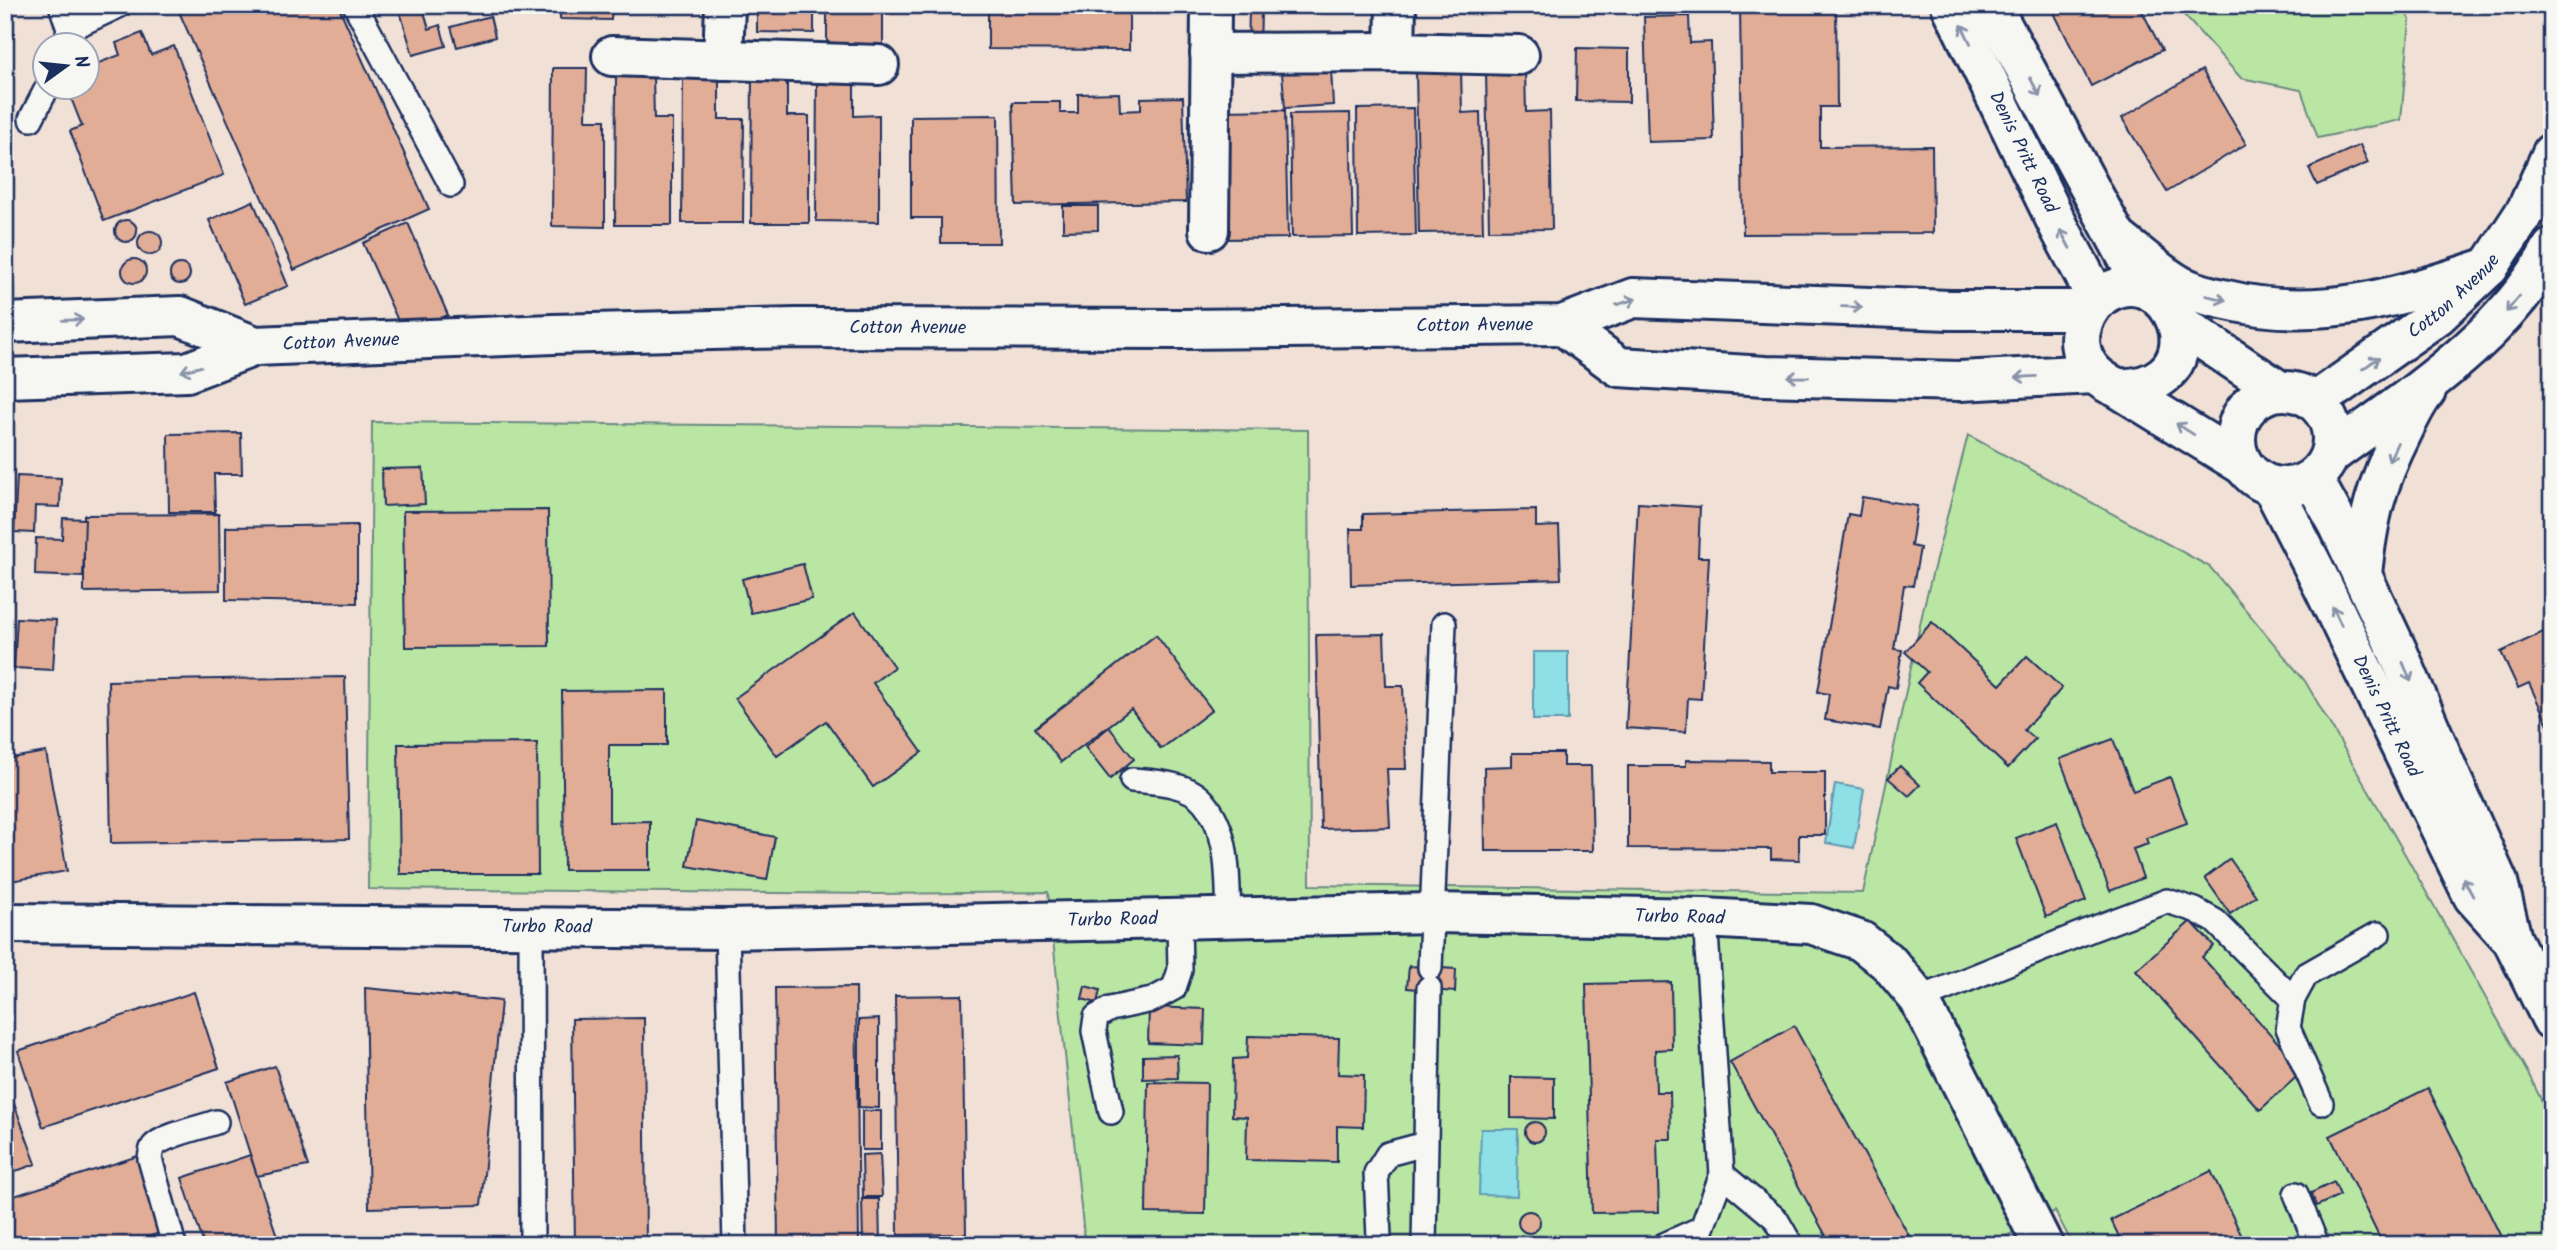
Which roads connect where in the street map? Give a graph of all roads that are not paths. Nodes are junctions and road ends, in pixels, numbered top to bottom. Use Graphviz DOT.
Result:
graph roads {
  1 [pos="61,5"];
  2 [pos="120,5"];
  3 [pos="355,5"];
  4 [pos="725,5"];
  5 [pos="1211,5"];
  6 [pos="1396,5"];
  7 [pos="1951,5"];
  8 [pos="1991,5"];
  9 [pos="66,32"];
  10 [pos="75,32"];
  11 [pos="1395,52"];
  12 [pos="1210,54"];
  13 [pos="612,55"];
  14 [pos="1519,55"];
  15 [pos="723,60"];
  16 [pos="879,65"];
  17 [pos="40,102"];
  18 [pos="31,119"];
  19 [pos="2552,153"];
  20 [pos="451,185"];
  21 [pos="1209,230"];
  22 [pos="2117,238"];
  23 [pos="2552,248"];
  24 [pos="2489,267"];
  25 [pos="2143,289"];
  26 [pos="2092,305"];
  27 [pos="2177,322"];
  28 [pos="5,323"];
  29 [pos="1562,325"];
  30 [pos="255,346"];
  31 [pos="2440,373"];
  32 [pos="5,378"];
  33 [pos="2106,381"];
  34 [pos="2297,397"];
  35 [pos="2321,467"];
  36 [pos="2258,476"];
  37 [pos="2362,574"];
  38 [pos="1444,624"];
  39 [pos="1132,780"];
  40 [pos="1432,913"];
  41 [pos="1705,918"];
  42 [pos="1229,919"];
  43 [pos="1179,920"];
  44 [pos="5,923"];
  45 [pos="531,928"];
  46 [pos="727,929"];
  47 [pos="2378,934"];
  48 [pos="2512,939"];
  49 [pos="1919,999"];
  50 [pos="2293,999"];
  51 [pos="2552,1020"];
  52 [pos="2321,1103"];
  53 [pos="1111,1112"];
  54 [pos="216,1122"];
  55 [pos="1425,1144"];
  56 [pos="1722,1174"];
  57 [pos="2296,1194"];
  58 [pos="1379,1237"];
  59 [pos="532,1244"];
  60 [pos="174,1245"];
  61 [pos="735,1245"];
  62 [pos="1424,1245"];
  63 [pos="1664,1245"];
  64 [pos="1790,1245"];
  65 [pos="2043,1245"];
  66 [pos="2317,1245"];
  1 -- 9 [label="lane"];
  2 -- 10 [label="lane"];
  3 -- 20 [label="lane"];
  4 -- 15 [label="main road"];
  5 -- 12 [label="main road"];
  6 -- 11 [label="main road"];
  26 -- 7 [label="main road, Denis Pritt Road, one-way"];
  8 -- 22 [label="main road, Denis Pritt Road, one-way"];
  11 -- 12 [label="main road"];
  11 -- 14 [label="main road"];
  12 -- 21 [label="main road"];
  13 -- 15 [label="main road"];
  15 -- 16 [label="main road"];
  17 -- 18 [label="lane"];
  19 -- 24 [label="main road, Cotton Avenue"];
  22 -- 24 [label="main road, one-way"];
  22 -- 25 [label="main road, Denis Pritt Road"];
  23 -- 31 [label="main road, one-way"];
  34 -- 24 [label="main road, Cotton Avenue, one-way"];
  25 -- 26 [label="main road"];
  25 -- 27 [label="main road"];
  29 -- 26 [label="main road, Cotton Avenue, one-way"];
  26 -- 33 [label="main road"];
  27 -- 33 [label="main road"];
  27 -- 34 [label="main road"];
  28 -- 30 [label="main road, Cotton Avenue, one-way"];
  29 -- 30 [label="main road, Cotton Avenue"];
  33 -- 29 [label="main road, Cotton Avenue, one-way"];
  30 -- 32 [label="main road, Cotton Avenue, one-way"];
  31 -- 35 [label="main road"];
  31 -- 37 [label="main road, one-way"];
  36 -- 33 [label="main road, one-way"];
  34 -- 35 [label="main road"];
  34 -- 36 [label="main road"];
  35 -- 36 [label="main road"];
  35 -- 37 [label="main road, Denis Pritt Road"];
  48 -- 36 [label="main road, Denis Pritt Road, one-way"];
  37 -- 48 [label="main road, Denis Pritt Road, one-way"];
  38 -- 40 [label="lane"];
  39 -- 42 [label="lane"];
  40 -- 41 [label="main road, Turbo Road"];
  40 -- 42 [label="main road, Turbo Road"];
  40 -- 55 [label="lane"];
  41 -- 49 [label="main road, Turbo Road"];
  41 -- 56 [label="lane"];
  42 -- 43 [label="main road, Turbo Road"];
  43 -- 46 [label="main road, Turbo Road"];
  43 -- 53 [label="lane"];
  44 -- 45 [label="main road, Turbo Road"];
  45 -- 46 [label="main road, Turbo Road"];
  45 -- 59 [label="lane"];
  46 -- 61 [label="lane"];
  47 -- 50 [label="lane"];
  48 -- 51 [label="main road, Denis Pritt Road"];
  49 -- 50 [label="lane"];
  49 -- 65 [label="main road, Turbo Road"];
  50 -- 52 [label="lane"];
  54 -- 60 [label="lane"];
  55 -- 58 [label="lane"];
  55 -- 62 [label="lane"];
  56 -- 63 [label="lane"];
  56 -- 64 [label="lane"];
  57 -- 66 [label="lane"];
}
